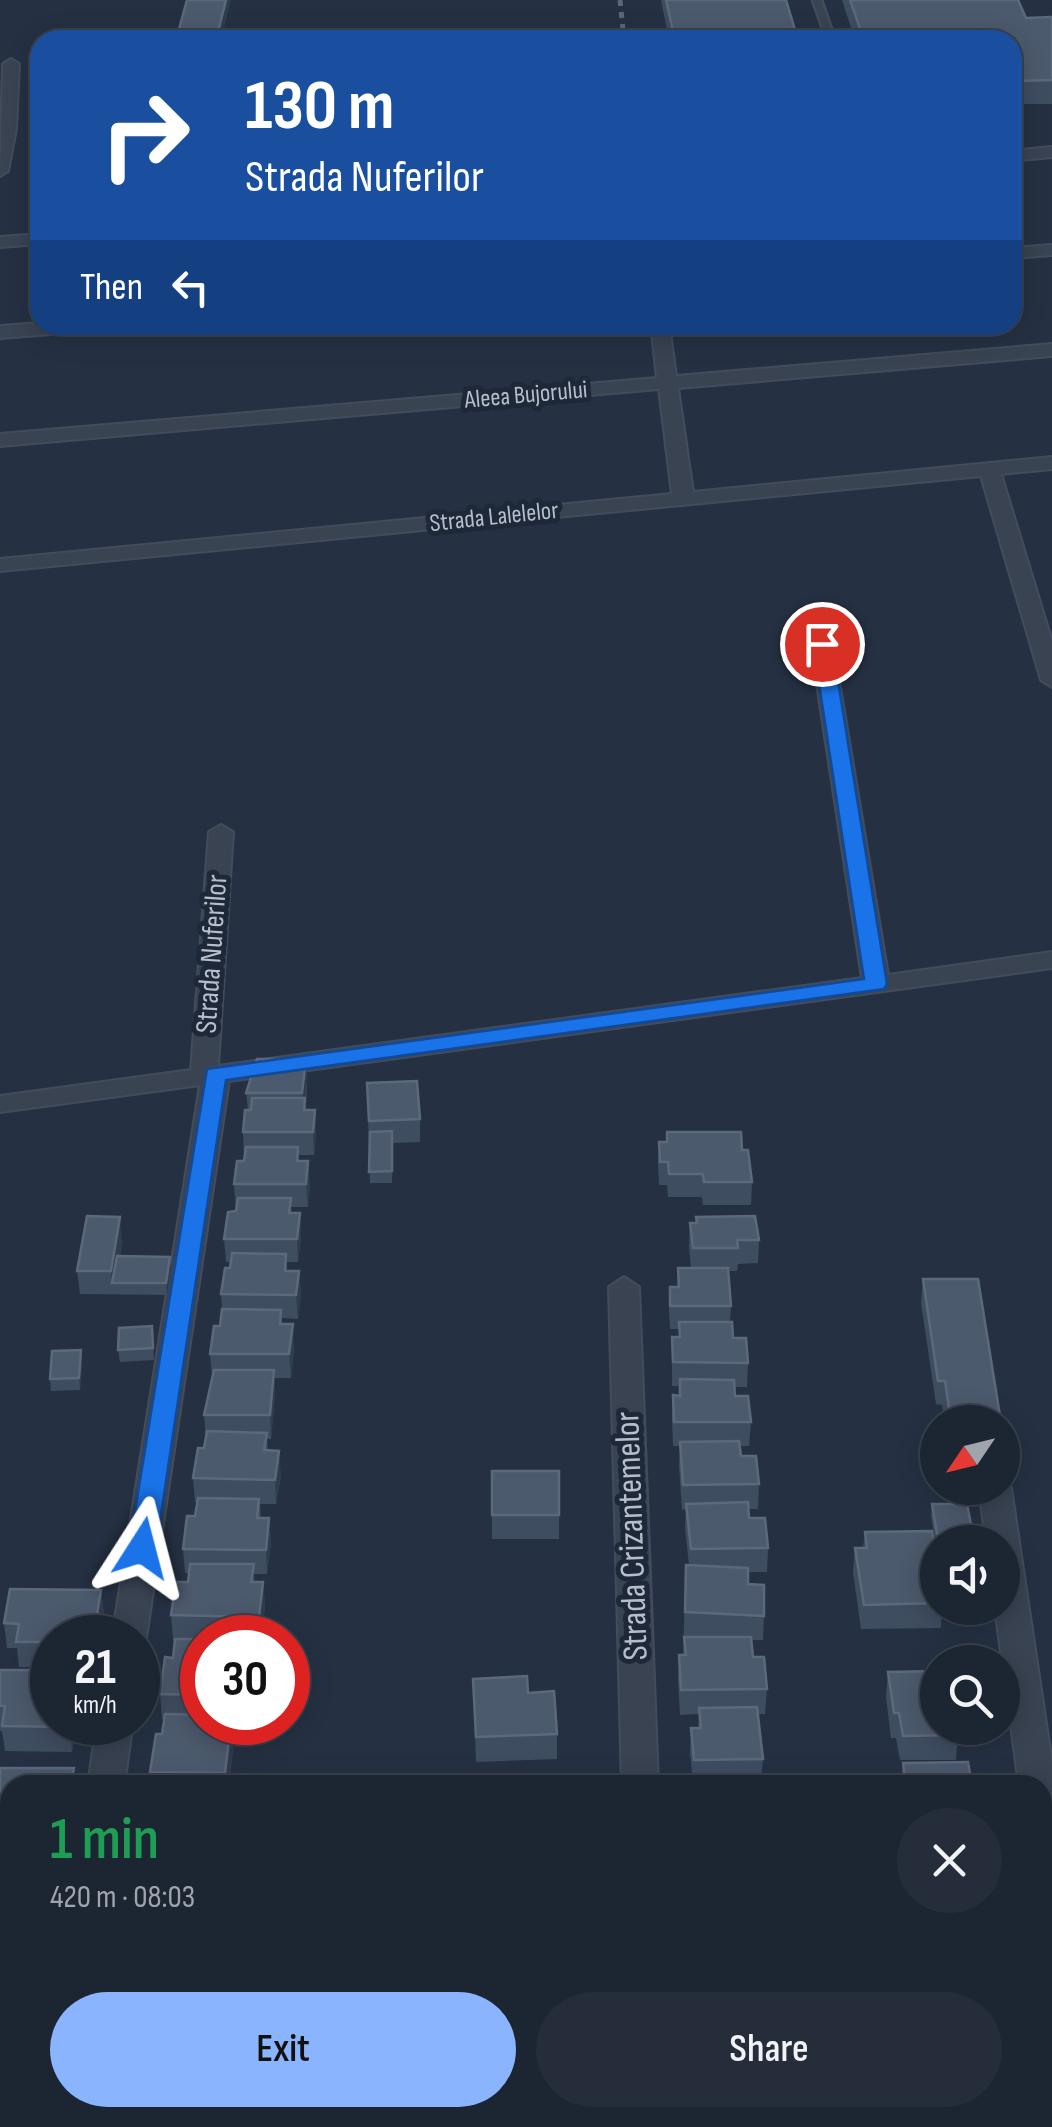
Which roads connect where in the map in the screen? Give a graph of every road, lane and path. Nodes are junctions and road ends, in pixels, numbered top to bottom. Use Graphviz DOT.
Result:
graph roads {
  1 [pos="817,0"];
  2 [pos="828,30"];
  3 [pos="11,64"];
  4 [pos="1052,152"];
  5 [pos="1022,155"];
  6 [pos="0,171"];
  7 [pos="30,240"];
  8 [pos="0,242"];
  9 [pos="1052,250"];
  10 [pos="1022,252"];
  11 [pos="30,330"];
  12 [pos="0,332"];
  13 [pos="661,335"];
  14 [pos="1052,350"];
  15 [pos="668,383"];
  16 [pos="0,440"];
  17 [pos="1052,463"];
  18 [pos="989,469"];
  19 [pos="683,498"];
  20 [pos="0,565"];
  21 [pos="822,644"];
  22 [pos="1052,680"];
  23 [pos="221,832"];
  24 [pos="1052,960"];
  25 [pos="876,984"];
  26 [pos="210,1075"];
  27 [pos="0,1104"];
  28 [pos="624,1287"];
  29 [pos="997,1505"];
  30 [pos="131,1615"];
  31 [pos="112,1745"];
  32 [pos="108,1775"];
  33 [pos="640,1775"];
  34 [pos="1036,1775"];
  1 -- 2 [label="lane"];
  3 -- 6 [label="street"];
  4 -- 5 [label="street"];
  7 -- 8 [label="street"];
  9 -- 10 [label="street"];
  11 -- 12 [label="street"];
  13 -- 15 [label="street"];
  14 -- 15 [label="street, Aleea Bujorului"];
  15 -- 16 [label="street, Aleea Bujorului"];
  15 -- 19 [label="street"];
  17 -- 18 [label="street, Strada Lalelelor"];
  18 -- 19 [label="street, Strada Lalelelor"];
  18 -- 22 [label="street"];
  19 -- 20 [label="street, Strada Lalelelor"];
  21 -- 25 [label="street"];
  23 -- 26 [label="street, Strada Nuferilor"];
  24 -- 25 [label="street, Strada Nuferilor"];
  25 -- 26 [label="street, Strada Nuferilor"];
  26 -- 27 [label="street, Strada Nuferilor"];
  26 -- 30 [label="street"];
  28 -- 33 [label="street, Strada Crizantemelor"];
  29 -- 34 [label="street"];
  31 -- 32 [label="street"];
}
